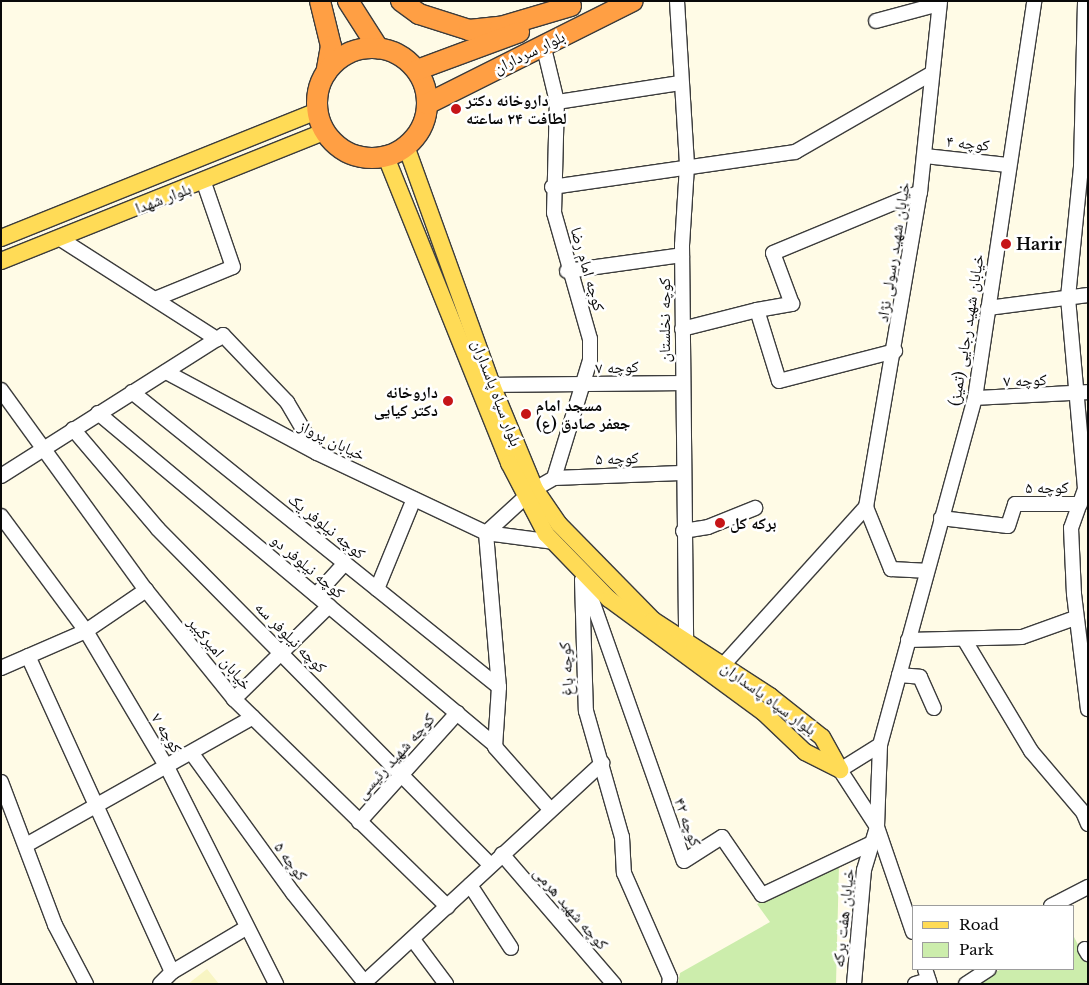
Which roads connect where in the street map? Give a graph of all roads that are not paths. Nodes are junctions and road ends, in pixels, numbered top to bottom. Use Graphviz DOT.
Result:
graph roads {
  1 [pos="320,1"];
  2 [pos="348,1"];
  3 [pos="401,1"];
  4 [pos="633,1"];
  5 [pos="677,1"];
  6 [pos="1034,1"];
  7 [pos="1085,1"];
  8 [pos="940,3"];
  9 [pos="576,4"];
  10 [pos="876,21"];
  11 [pos="543,44"];
  12 [pos="378,48"];
  13 [pos="461,56"];
  14 [pos="416,70"];
  15 [pos="326,73"];
  16 [pos="929,75"];
  17 [pos="475,79"];
  18 [pos="680,83"];
  19 [pos="557,102"];
  20 [pos="427,104"];
  21 [pos="317,111"];
  22 [pos="324,132"];
  23 [pos="406,146"];
  24 [pos="386,156"];
  25 [pos="925,156"];
  26 [pos="1085,161"];
  27 [pos="1008,165"];
  28 [pos="687,166"];
  29 [pos="204,183"];
  30 [pos="552,187"];
  31 [pos="920,192"];
  32 [pos="1,238"];
  33 [pos="59,238"];
  34 [pos="1,243"];
  35 [pos="682,255"];
  36 [pos="4,260"];
  37 [pos="567,271"];
  38 [pos="1088,295"];
  39 [pos="1068,298"];
  40 [pos="155,299"];
  41 [pos="988,308"];
  42 [pos="757,310"];
  43 [pos="682,329"];
  44 [pos="217,339"];
  45 [pos="895,351"];
  46 [pos="166,372"];
  47 [pos="681,383"];
  48 [pos="492,385"];
  49 [pos="583,386"];
  50 [pos="1,390"];
  51 [pos="132,392"];
  52 [pos="1082,393"];
  53 [pos="975,398"];
  54 [pos="98,413"];
  55 [pos="73,429"];
  56 [pos="42,448"];
  57 [pos="316,452"];
  58 [pos="681,474"];
  59 [pos="1,476"];
  60 [pos="554,478"];
  61 [pos="1086,488"];
  62 [pos="529,494"];
  63 [pos="414,499"];
  64 [pos="1080,504"];
  65 [pos="866,507"];
  66 [pos="755,508"];
  67 [pos="1,516"];
  68 [pos="941,518"];
  69 [pos="683,531"];
  70 [pos="486,533"];
  71 [pos="554,542"];
  72 [pos="345,563"];
  73 [pos="582,571"];
  74 [pos="925,571"];
  75 [pos="377,589"];
  76 [pos="146,590"];
  77 [pos="1088,592"];
  78 [pos="1074,594"];
  79 [pos="316,596"];
  80 [pos="329,606"];
  81 [pos="1075,618"];
  82 [pos="86,631"];
  83 [pos="686,639"];
  84 [pos="964,639"];
  85 [pos="908,640"];
  86 [pos="281,652"];
  87 [pos="28,656"];
  88 [pos="724,664"];
  89 [pos="1,668"];
  90 [pos="899,676"];
  91 [pos="499,687"];
  92 [pos="234,699"];
  93 [pos="934,708"];
  94 [pos="1088,709"];
  95 [pos="457,714"];
  96 [pos="253,717"];
  97 [pos="880,745"];
  98 [pos="495,746"];
  99 [pos="193,755"];
  100 [pos="602,763"];
  101 [pos="168,769"];
  102 [pos="840,770"];
  103 [pos="402,773"];
  104 [pos="1,782"];
  105 [pos="550,808"];
  106 [pos="96,809"];
  107 [pos="1086,816"];
  108 [pos="359,822"];
  109 [pos="877,827"];
  110 [pos="872,843"];
  111 [pos="28,844"];
  112 [pos="502,854"];
  113 [pos="490,864"];
  114 [pos="470,885"];
  115 [pos="1088,887"];
  116 [pos="1054,905"];
  117 [pos="448,907"];
  118 [pos="246,928"];
  119 [pos="912,929"];
  120 [pos="414,941"];
  121 [pos="511,948"];
  122 [pos="987,970"];
  123 [pos="172,972"];
  124 [pos="366,983"];
  125 [pos="86,984"];
  126 [pos="160,984"];
  127 [pos="276,984"];
  128 [pos="446,984"];
  129 [pos="614,984"];
  130 [pos="669,984"];
  131 [pos="854,984"];
  132 [pos="966,984"];
  1 -- 15 [label="highway"];
  2 -- 12 [label="highway"];
  3 -- 9 [label="highway"];
  4 -- 11 [label="highway, بلوار سرداران"];
  5 -- 18 [label="street, کوچه نخلستان"];
  6 -- 27 [label="street, خیابان شهید رجایی (تمیز)"];
  7 -- 26 [label="street"];
  8 -- 10 [label="street"];
  8 -- 16 [label="street, خیابان شهید رسولی نژاد"];
  9 -- 13 [label="highway, بلوار سرداران"];
  11 -- 17 [label="highway, بلوار سرداران"];
  11 -- 19 [label="street, کوچه امام رضا"];
  12 -- 14 [label="highway"];
  12 -- 15 [label="highway"];
  13 -- 14 [label="highway, بلوار سرداران"];
  13 -- 17 [label="highway"];
  14 -- 20 [label="highway"];
  15 -- 21 [label="highway"];
  16 -- 25 [label="street, خیابان شهید رسولی نژاد"];
  16 -- 28 [label="street"];
  17 -- 20 [label="highway, بلوار سرداران"];
  18 -- 19 [label="street"];
  18 -- 28 [label="street, کوچه نخلستان"];
  19 -- 30 [label="street, کوچه امام رضا"];
  20 -- 23 [label="highway"];
  21 -- 22 [label="highway"];
  21 -- 32 [label="main road, بلوار شهدا"];
  22 -- 24 [label="highway"];
  22 -- 29 [label="main road, بلوار شهدا"];
  23 -- 24 [label="highway"];
  23 -- 48 [label="main road, بلوار سپاه پاسداران"];
  24 -- 62 [label="main road, بلوار سپاه پاسداران"];
  25 -- 27 [label="street, کوچه ۴"];
  25 -- 31 [label="street, خیابان شهید رسولی نژاد"];
  26 -- 39 [label="street"];
  27 -- 41 [label="street, خیابان شهید رجایی (تمیز)"];
  28 -- 30 [label="street"];
  28 -- 35 [label="street, کوچه نخلستان"];
  29 -- 33 [label="main road, بلوار شهدا"];
  29 -- 40 [label="street"];
  30 -- 37 [label="street, کوچه امام رضا"];
  31 -- 42 [label="street"];
  31 -- 45 [label="street, خیابان شهید رسولی نژاد"];
  33 -- 36 [label="main road, بلوار شهدا"];
  33 -- 40 [label="street"];
  34 -- 36 [label="main road"];
  35 -- 37 [label="street"];
  35 -- 43 [label="street, کوچه نخلستان"];
  37 -- 49 [label="street, کوچه امام رضا"];
  38 -- 39 [label="street"];
  39 -- 41 [label="street"];
  39 -- 52 [label="street"];
  40 -- 44 [label="street"];
  41 -- 53 [label="street, خیابان شهید رجایی (تمیز)"];
  42 -- 43 [label="street"];
  42 -- 45 [label="street"];
  43 -- 47 [label="street, کوچه نخلستان"];
  44 -- 46 [label="street"];
  44 -- 57 [label="street"];
  45 -- 65 [label="street, خیابان شهید رسولی نژاد"];
  46 -- 51 [label="street"];
  46 -- 57 [label="street, خیابان پرواز"];
  47 -- 49 [label="street, کوچه ۷"];
  47 -- 58 [label="street, کوچه نخلستان"];
  48 -- 49 [label="street, کوچه ۷"];
  48 -- 62 [label="main road, بلوار سپاه پاسداران"];
  49 -- 60 [label="street, کوچه امام رضا"];
  50 -- 56 [label="street, خیابان امیرکبیر"];
  51 -- 54 [label="street"];
  51 -- 72 [label="street, کوچه نیلوفر یک"];
  52 -- 53 [label="street, کوچه ۷"];
  52 -- 61 [label="street"];
  53 -- 68 [label="street, خیابان شهید رجایی (تمیز)"];
  54 -- 55 [label="street"];
  54 -- 79 [label="street, کوچه نیلوفر دو"];
  55 -- 56 [label="street"];
  55 -- 86 [label="street, کوچه نیلوفر سه"];
  56 -- 59 [label="street"];
  56 -- 76 [label="street, خیابان امیرکبیر"];
  57 -- 63 [label="street, خیابان پرواز"];
  58 -- 60 [label="street, کوچه ۵"];
  58 -- 69 [label="street, کوچه نخلستان"];
  60 -- 62 [label="street"];
  61 -- 64 [label="street"];
  62 -- 70 [label="street"];
  62 -- 71 [label="main road, بلوار سپاه پاسداران"];
  62 -- 83 [label="main road, بلوار سپاه پاسداران"];
  63 -- 70 [label="street, خیابان پرواز"];
  63 -- 75 [label="street"];
  64 -- 68 [label="street, کوچه ۵"];
  64 -- 78 [label="street"];
  65 -- 74 [label="street"];
  65 -- 88 [label="street"];
  66 -- 69 [label="street"];
  67 -- 82 [label="street, کوچه ۷"];
  68 -- 74 [label="street, خیابان شهید رجایی (تمیز)"];
  69 -- 83 [label="street, کوچه نخلستان"];
  70 -- 71 [label="street, خیابان پرواز"];
  70 -- 91 [label="street"];
  71 -- 73 [label="main road, بلوار سپاه پاسداران"];
  72 -- 75 [label="street, کوچه نیلوفر یک"];
  72 -- 79 [label="street"];
  73 -- 100 [label="street, کوچه باغ"];
  73 -- 102 [label="main road, بلوار سپاه پاسداران"];
  73 -- 110 [label="street, کوچه ۴۲"];
  74 -- 85 [label="street, خیابان شهید رجایی (تمیز)"];
  75 -- 91 [label="street, کوچه نیلوفر یک"];
  76 -- 82 [label="street"];
  76 -- 92 [label="street, خیابان امیرکبیر"];
  77 -- 78 [label="street"];
  78 -- 81 [label="street"];
  79 -- 80 [label="street, کوچه نیلوفر دو"];
  80 -- 86 [label="street"];
  80 -- 95 [label="street, کوچه نیلوفر دو"];
  81 -- 84 [label="street"];
  81 -- 94 [label="street"];
  82 -- 87 [label="street"];
  82 -- 101 [label="street, کوچه ۷"];
  83 -- 88 [label="main road, بلوار سپاه پاسداران"];
  84 -- 85 [label="street"];
  84 -- 107 [label="street"];
  85 -- 90 [label="street, خیابان شهید رجایی (تمیز)"];
  86 -- 92 [label="street"];
  86 -- 103 [label="street, کوچه نیلوفر سه"];
  87 -- 89 [label="street"];
  87 -- 106 [label="street"];
  88 -- 102 [label="main road, بلوار سپاه پاسداران"];
  90 -- 93 [label="street"];
  90 -- 97 [label="street, خیابان شهید رجایی (تمیز)"];
  91 -- 98 [label="street"];
  92 -- 96 [label="street, خیابان امیرکبیر"];
  95 -- 98 [label="street, کوچه نیلوفر دو"];
  95 -- 103 [label="street, کوچه شهید رئیسی"];
  96 -- 99 [label="street"];
  96 -- 108 [label="street, خیابان امیرکبیر"];
  97 -- 102 [label="street"];
  97 -- 109 [label="street, خیابان شهید رجایی (تمیز)"];
  98 -- 105 [label="street, کوچه نیلوفر دو"];
  99 -- 101 [label="street"];
  99 -- 124 [label="street, کوچه ۵"];
  100 -- 105 [label="street"];
  100 -- 130 [label="street, کوچه باغ"];
  101 -- 106 [label="street"];
  101 -- 118 [label="street, کوچه ۷"];
  102 -- 109 [label="street"];
  103 -- 108 [label="street, کوچه شهید رئیسی"];
  103 -- 113 [label="street, کوچه نیلوفر سه"];
  104 -- 111 [label="street"];
  105 -- 112 [label="street"];
  106 -- 111 [label="street"];
  106 -- 123 [label="street"];
  108 -- 117 [label="street, خیابان امیرکبیر"];
  109 -- 110 [label="street, خیابان هفت برکه"];
  109 -- 119 [label="street"];
  110 -- 131 [label="street, خیابان هفت برکه"];
  111 -- 125 [label="street"];
  112 -- 113 [label="street"];
  112 -- 129 [label="street, کوچه شهید هرمی"];
  113 -- 114 [label="street"];
  114 -- 117 [label="street"];
  114 -- 121 [label="street"];
  115 -- 116 [label="street"];
  117 -- 120 [label="street"];
  118 -- 123 [label="street"];
  118 -- 127 [label="street, کوچه ۷"];
  120 -- 124 [label="street"];
  120 -- 128 [label="street"];
  122 -- 132 [label="street"];
  123 -- 126 [label="street"];
}
